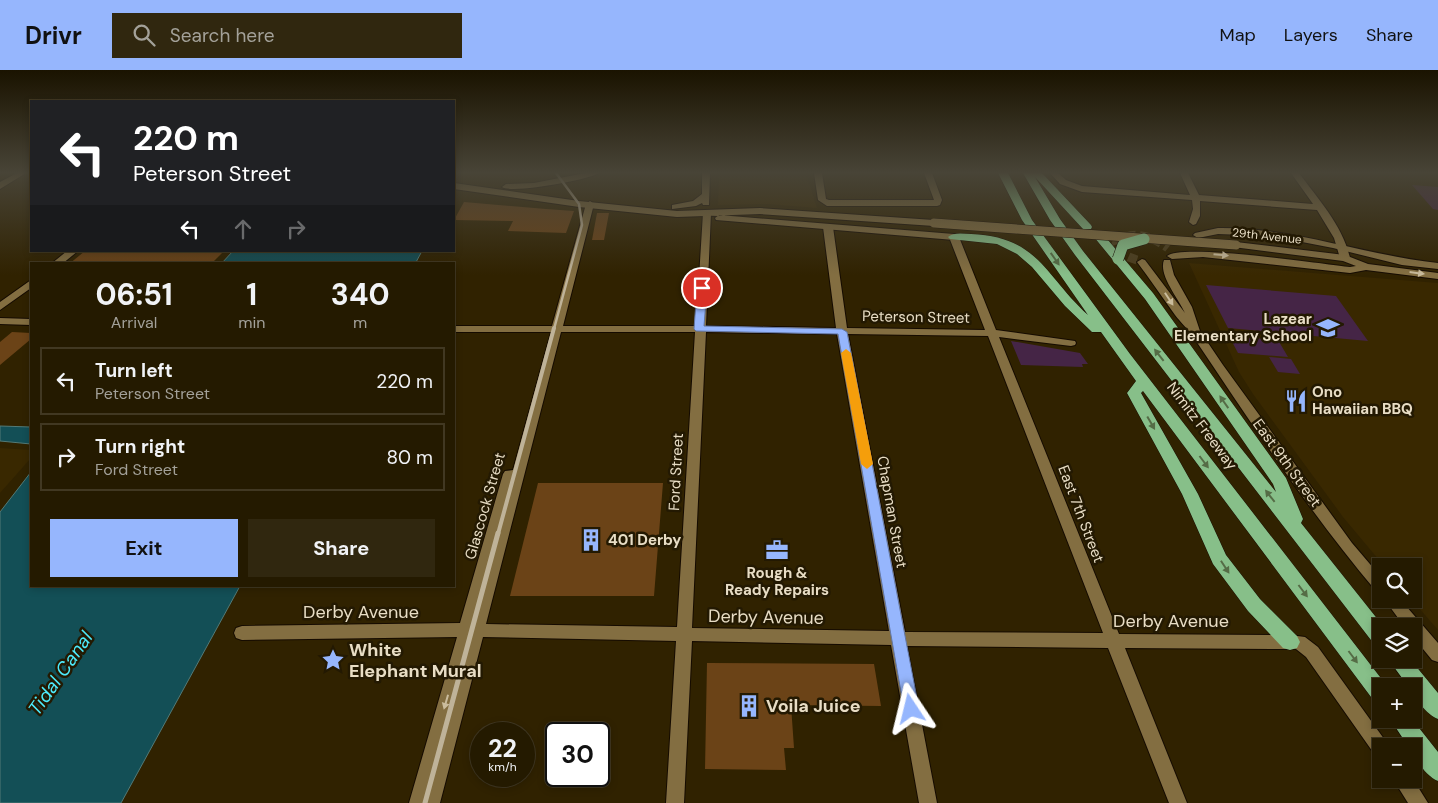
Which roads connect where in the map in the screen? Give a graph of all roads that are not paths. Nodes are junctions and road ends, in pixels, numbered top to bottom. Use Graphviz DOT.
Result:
graph roads {
  1 [pos="589,207"];
  2 [pos="629,207"];
  3 [pos="659,207"];
  4 [pos="707,207"];
  5 [pos="1020,207"];
  6 [pos="1048,207"];
  7 [pos="1069,207"];
  8 [pos="1197,207"];
  9 [pos="1318,207"];
  10 [pos="639,208"];
  11 [pos="707,213"];
  12 [pos="1193,222"];
  13 [pos="828,227"];
  14 [pos="1087,227"];
  15 [pos="1098,235"];
  16 [pos="1198,235"];
  17 [pos="954,237"];
  18 [pos="1144,239"];
  19 [pos="72,252"];
  20 [pos="1345,253"];
  21 [pos="1169,255"];
  22 [pos="1118,259"];
  23 [pos="59,262"];
  24 [pos="1438,266"];
  25 [pos="1366,267"];
  26 [pos="1438,276"];
  27 [pos="30,284"];
  28 [pos="0,307"];
  29 [pos="0,321"];
  30 [pos="30,322"];
  31 [pos="455,329"];
  32 [pos="699,329"];
  33 [pos="554,330"];
  34 [pos="842,332"];
  35 [pos="993,333"];
  36 [pos="1198,334"];
  37 [pos="1071,343"];
  38 [pos="1125,357"];
  39 [pos="1142,381"];
  40 [pos="1300,534"];
  41 [pos="1372,576"];
  42 [pos="1399,608"];
  43 [pos="1372,626"];
  44 [pos="472,630"];
  45 [pos="248,633"];
  46 [pos="684,636"];
  47 [pos="899,639"];
  48 [pos="1114,641"];
  49 [pos="1290,642"];
  50 [pos="1438,655"];
  51 [pos="1405,668"];
  52 [pos="1372,682"];
  53 [pos="1438,709"];
  54 [pos="1407,728"];
  55 [pos="1373,738"];
  56 [pos="1438,770"];
  57 [pos="1408,788"];
  58 [pos="418,803"];
  59 [pos="431,803"];
  60 [pos="675,803"];
  61 [pos="928,803"];
  62 [pos="1178,803"];
  63 [pos="1419,803"];
  1 -- 33 [label="street, Glascock Street"];
  2 -- 10 [label="street, 29th Avenue"];
  3 -- 10 [label="street"];
  4 -- 11 [label="street, Ford Street"];
  5 -- 38 [label="highway, Nimitz Freeway, one-way"];
  40 -- 6 [label="highway, Nimitz Freeway, one-way"];
  7 -- 14 [label="highway"];
  8 -- 12 [label="street"];
  9 -- 20 [label="street"];
  10 -- 11 [label="street, 29th Avenue"];
  11 -- 13 [label="street, 29th Avenue"];
  11 -- 15 [label="street, 29th Avenue, bridge"];
  11 -- 32 [label="street, Ford Street"];
  13 -- 17 [label="street, 29th Avenue"];
  13 -- 34 [label="street, Chapman Street"];
  15 -- 18 [label="street, 29th Avenue, bridge"];
  15 -- 22 [label="highway"];
  16 -- 20 [label="street"];
  17 -- 35 [label="street, East 7th Street"];
  17 -- 38 [label="highway"];
  18 -- 20 [label="street, 29th Avenue, bridge"];
  18 -- 22 [label="highway, bridge"];
  19 -- 23 [label="street"];
  20 -- 24 [label="street, 29th Avenue"];
  20 -- 25 [label="street, 29th Avenue"];
  21 -- 25 [label="street, one-way"];
  21 -- 36 [label="street, East 9th Street"];
  21 -- 36 [label="street, East 9th Street, one-way"];
  40 -- 22 [label="highway, one-way"];
  25 -- 26 [label="street, 29th Avenue, one-way"];
  27 -- 28 [label="street"];
  29 -- 30 [label="street"];
  31 -- 33 [label="street, Peterson Street"];
  32 -- 33 [label="street, Peterson Street"];
  32 -- 34 [label="street, Peterson Street"];
  32 -- 46 [label="street, Ford Street"];
  33 -- 44 [label="street, Glascock Street"];
  34 -- 35 [label="street, Peterson Street"];
  34 -- 47 [label="street, Chapman Street"];
  35 -- 37 [label="street, Peterson Street"];
  35 -- 48 [label="street, East 7th Street"];
  36 -- 41 [label="street, East 9th Street"];
  38 -- 39 [label="highway, Nimitz Freeway"];
  39 -- 49 [label="highway, one-way"];
  39 -- 52 [label="highway, Nimitz Freeway, one-way"];
  40 -- 43 [label="highway, Nimitz Freeway"];
  42 -- 50 [label="street"];
  44 -- 45 [label="street, Derby Avenue"];
  44 -- 46 [label="street, Derby Avenue"];
  44 -- 58 [label="street, Glascock Street, one-way"];
  44 -- 59 [label="street, Glascock Street"];
  46 -- 47 [label="street, Derby Avenue"];
  46 -- 60 [label="street, Ford Street"];
  47 -- 48 [label="street, Derby Avenue"];
  47 -- 61 [label="street, Chapman Street"];
  48 -- 49 [label="street, Derby Avenue"];
  48 -- 62 [label="street, East 7th Street"];
  49 -- 55 [label="street"];
  51 -- 53 [label="highway"];
  54 -- 56 [label="highway"];
  57 -- 63 [label="street"];
}
